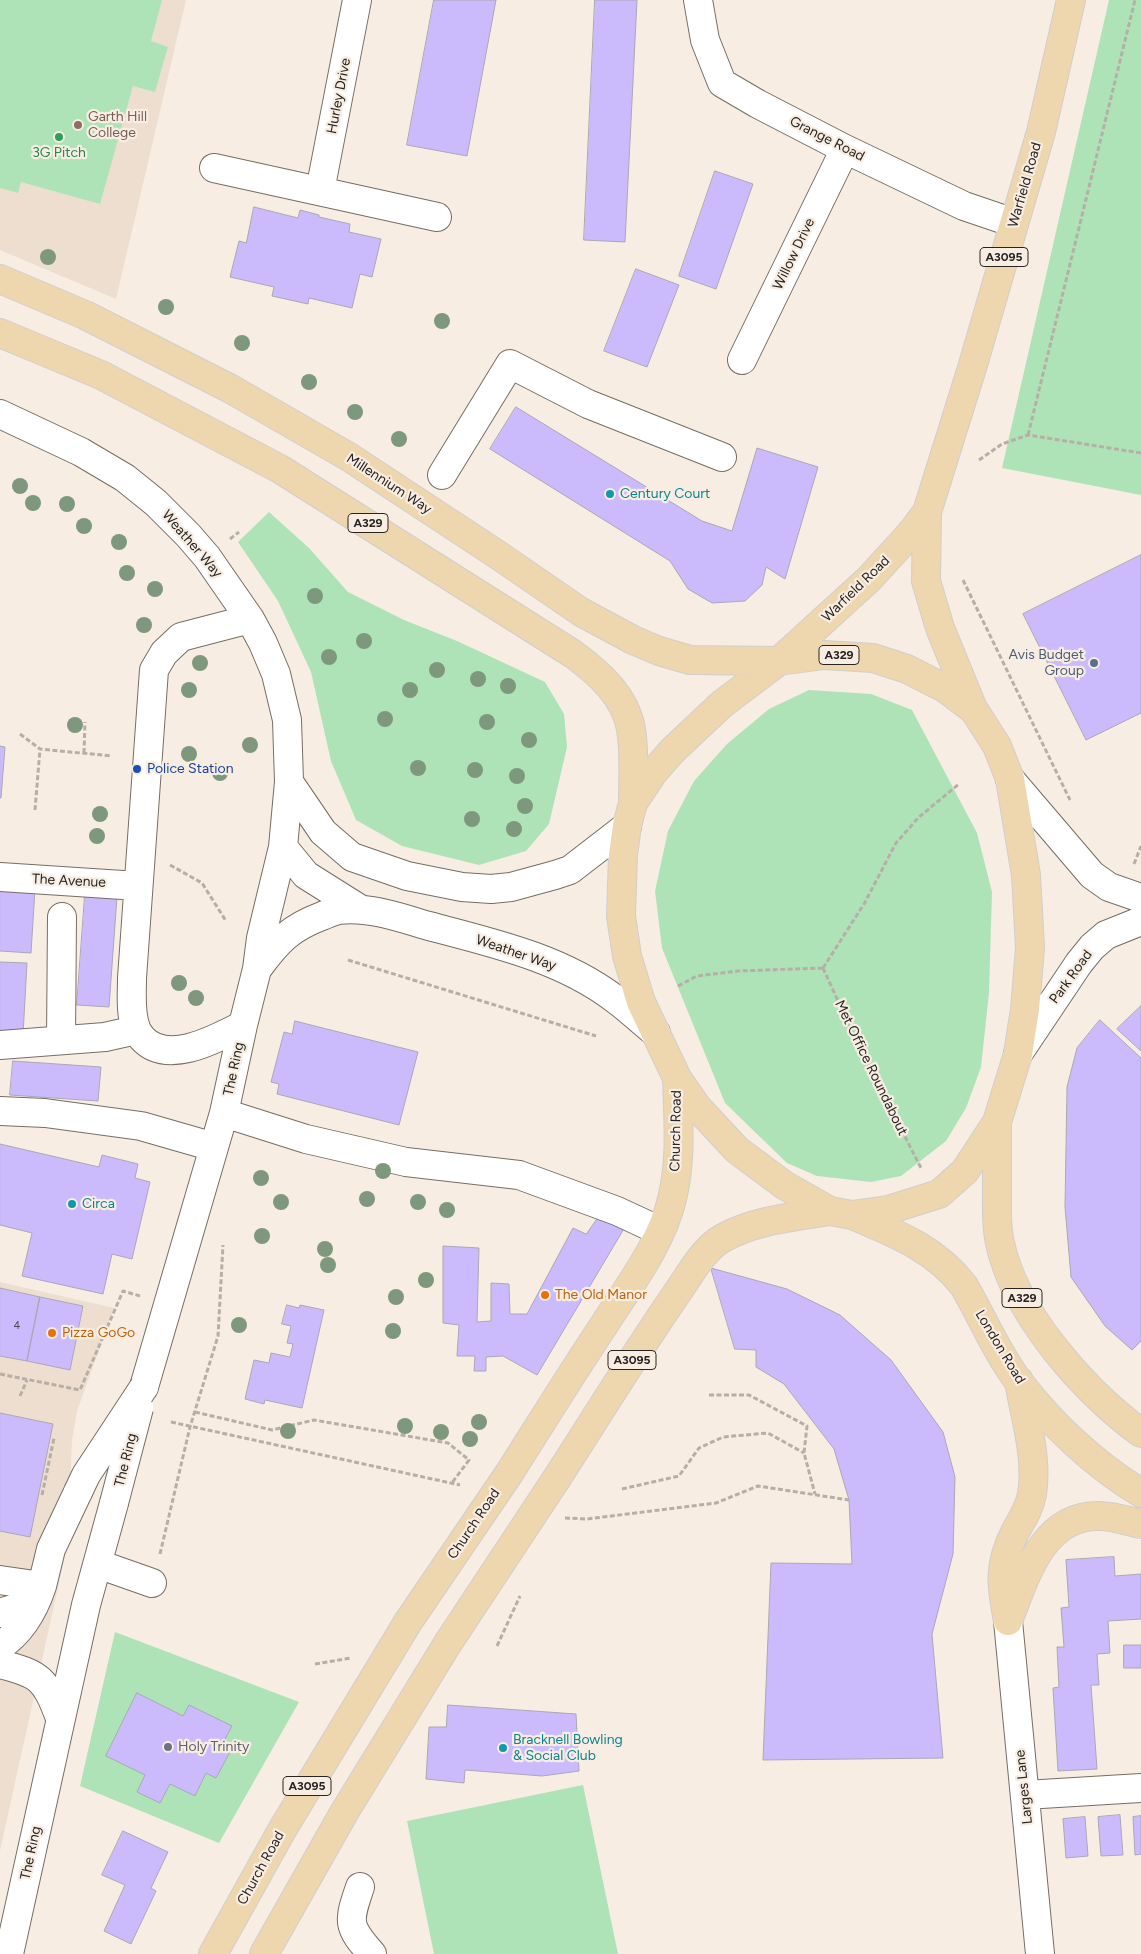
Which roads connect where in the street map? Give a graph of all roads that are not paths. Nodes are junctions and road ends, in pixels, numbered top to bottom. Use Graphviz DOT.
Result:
graph roads {
  1 [pos="357,0"];
  2 [pos="698,0"];
  3 [pos="1071,0"];
  4 [pos="845,149"];
  5 [pos="214,168"];
  6 [pos="320,191"];
  7 [pos="437,217"];
  8 [pos="1014,223"];
  9 [pos="0,279"];
  10 [pos="0,333"];
  11 [pos="742,360"];
  12 [pos="0,414"];
  13 [pos="722,457"];
  14 [pos="442,475"];
  15 [pos="926,512"];
  16 [pos="250,619"];
  17 [pos="779,661"];
  18 [pos="974,710"];
  19 [pos="1010,779"];
  20 [pos="289,782"];
  21 [pos="630,814"];
  22 [pos="283,847"];
  23 [pos="0,877"];
  24 [pos="138,886"];
  25 [pos="1141,898"];
  26 [pos="360,910"];
  27 [pos="62,917"];
  28 [pos="1141,921"];
  29 [pos="257,969"];
  30 [pos="243,1025"];
  31 [pos="136,1030"];
  32 [pos="656,1034"];
  33 [pos="61,1040"];
  34 [pos="0,1045"];
  35 [pos="1018,1054"];
  36 [pos="677,1078"];
  37 [pos="0,1111"];
  38 [pos="224,1113"];
  39 [pos="997,1122"];
  40 [pos="214,1147"];
  41 [pos="841,1213"];
  42 [pos="660,1231"];
  43 [pos="1019,1382"];
  44 [pos="144,1387"];
  45 [pos="1141,1433"];
  46 [pos="1141,1492"];
  47 [pos="1141,1524"];
  48 [pos="98,1564"];
  49 [pos="155,1573"];
  50 [pos="0,1580"];
  51 [pos="42,1586"];
  52 [pos="0,1613"];
  53 [pos="1008,1621"];
  54 [pos="0,1646"];
  55 [pos="0,1664"];
  56 [pos="60,1718"];
  57 [pos="1141,1788"];
  58 [pos="1025,1795"];
  59 [pos="360,1887"];
  60 [pos="9,1954"];
  61 [pos="214,1954"];
  62 [pos="264,1954"];
  63 [pos="372,1954"];
  64 [pos="1040,1954"];
  1 -- 6 [label="street, Hurley Drive"];
  2 -- 4 [label="street, Grange Road"];
  3 -- 8 [label="main road, Warfield Road / A3095"];
  4 -- 8 [label="street, Grange Road"];
  4 -- 11 [label="street, Willow Drive"];
  5 -- 6 [label="street"];
  6 -- 7 [label="street"];
  8 -- 15 [label="main road, Warfield Road / A3095"];
  9 -- 17 [label="main road, Millennium Way / A329"];
  10 -- 21 [label="main road, A329"];
  12 -- 16 [label="street, Weather Way"];
  13 -- 14 [label="street"];
  15 -- 17 [label="main road, Warfield Road / A3095"];
  15 -- 18 [label="main road, Warfield Road / A3095"];
  16 -- 20 [label="street, Weather Way"];
  16 -- 24 [label="street"];
  17 -- 18 [label="main road, A329"];
  17 -- 21 [label="main road, A329"];
  18 -- 19 [label="main road, A329"];
  19 -- 25 [label="street"];
  19 -- 35 [label="main road, A329"];
  20 -- 21 [label="street"];
  20 -- 22 [label="street, Weather Way"];
  21 -- 32 [label="main road, A329"];
  22 -- 26 [label="street, Weather Way"];
  22 -- 29 [label="street, Weather Way"];
  23 -- 24 [label="street, The Avenue"];
  24 -- 31 [label="street"];
  26 -- 29 [label="street, Weather Way"];
  26 -- 32 [label="street, Weather Way"];
  27 -- 33 [label="street"];
  28 -- 35 [label="street, Park Road"];
  29 -- 30 [label="street, The Ring"];
  30 -- 31 [label="street"];
  30 -- 38 [label="street, The Ring"];
  31 -- 33 [label="street"];
  32 -- 36 [label="main road, A329"];
  33 -- 34 [label="street"];
  35 -- 39 [label="main road, A329"];
  36 -- 41 [label="main road, A329"];
  36 -- 42 [label="main road, Church Road / A3095"];
  37 -- 40 [label="street"];
  38 -- 40 [label="street, The Ring"];
  38 -- 42 [label="street"];
  39 -- 41 [label="main road, A329"];
  39 -- 45 [label="main road, A329"];
  40 -- 44 [label="street, The Ring"];
  41 -- 43 [label="main road, London Road / A329"];
  41 -- 62 [label="main road, A3095, bridge"];
  42 -- 61 [label="main road, Church Road / A3095, bridge"];
  43 -- 46 [label="main road, London Road / A329"];
  43 -- 53 [label="main road"];
  44 -- 48 [label="street, The Ring, bridge"];
  44 -- 51 [label="street, bridge"];
  47 -- 53 [label="main road"];
  48 -- 49 [label="street"];
  48 -- 56 [label="street, The Ring"];
  50 -- 51 [label="street"];
  51 -- 52 [label="street"];
  51 -- 54 [label="street"];
  53 -- 58 [label="street, Larges Lane"];
  55 -- 56 [label="street"];
  56 -- 60 [label="street, The Ring"];
  57 -- 58 [label="street"];
  58 -- 64 [label="street, Larges Lane"];
  59 -- 63 [label="street"];
}
